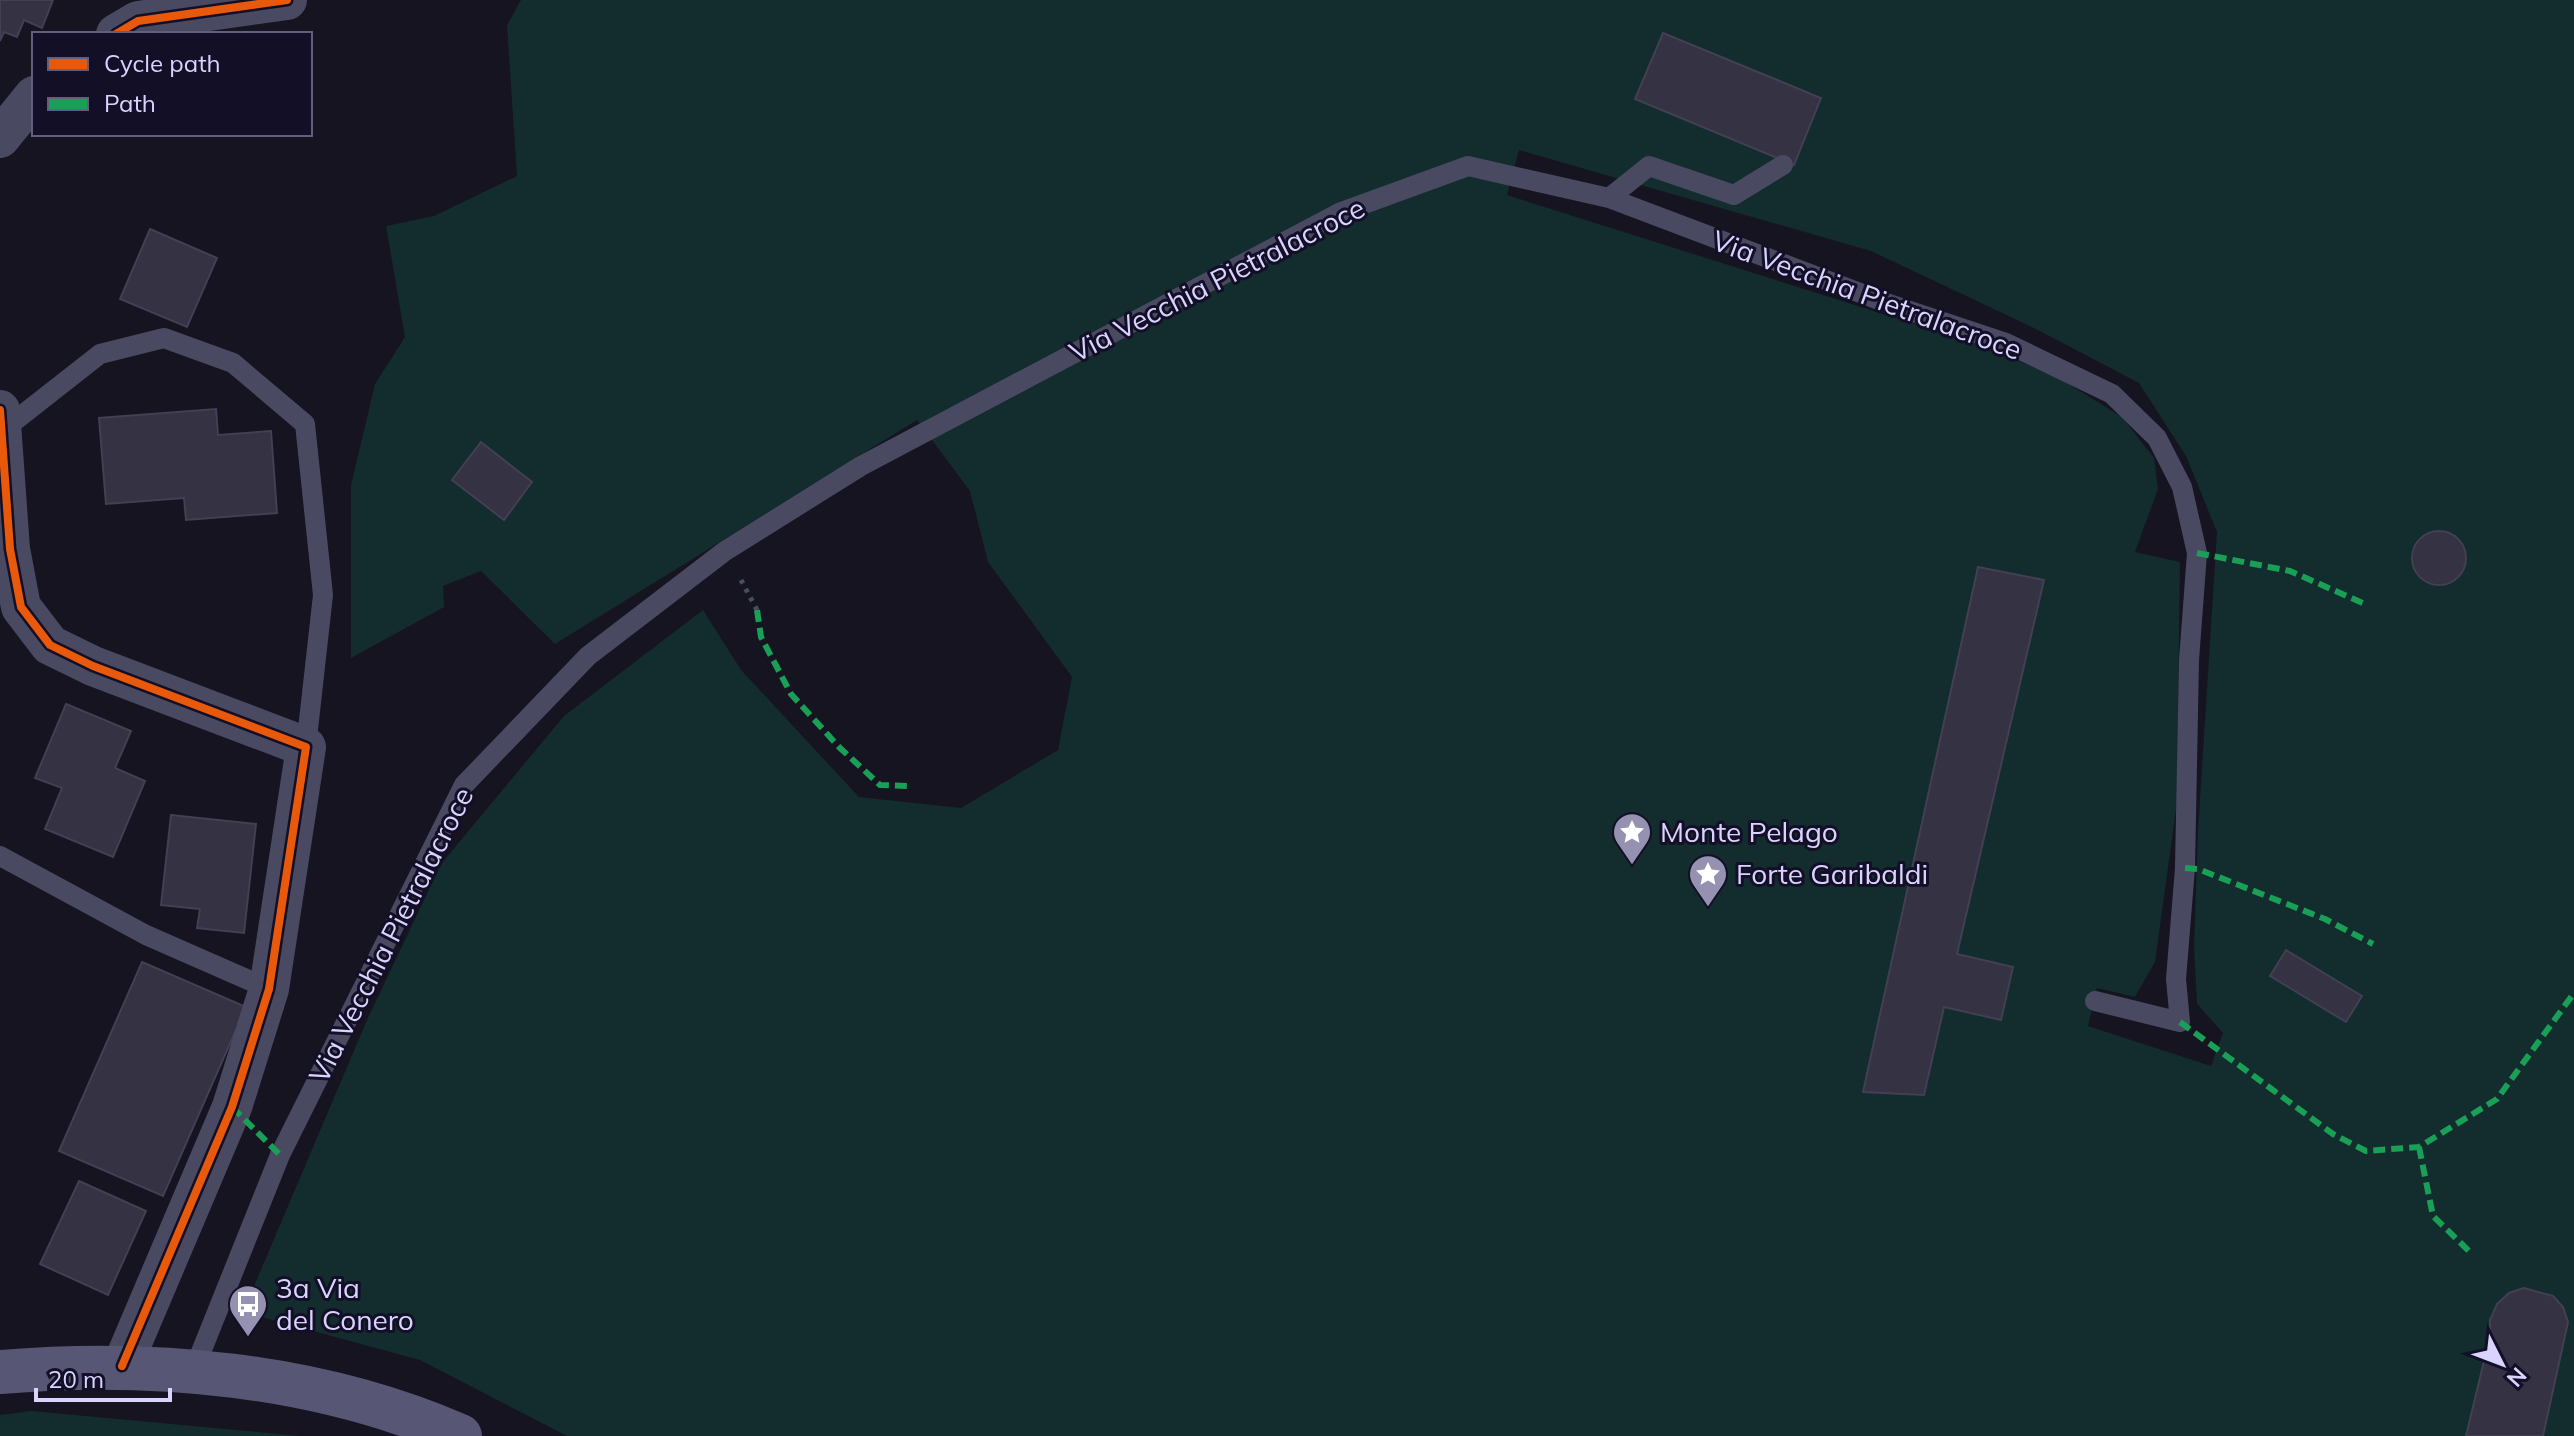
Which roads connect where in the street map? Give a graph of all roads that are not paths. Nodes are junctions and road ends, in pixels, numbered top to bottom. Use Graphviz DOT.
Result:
graph roads {
  1 [pos="270,2"];
  2 [pos="119,32"];
  3 [pos="32,98"];
  4 [pos="0,138"];
  5 [pos="1783,165"];
  6 [pos="1609,198"];
  7 [pos="1,421"];
  8 [pos="306,747"];
  9 [pos="0,856"];
  10 [pos="269,989"];
  11 [pos="2095,1001"];
  12 [pos="122,1366"];
  13 [pos="0,1372"];
  14 [pos="193,1372"];
  15 [pos="460,1436"];
  1 -- 2 [label="street"];
  3 -- 4 [label="street"];
  5 -- 6 [label="lane"];
  6 -- 11 [label="lane, Via Vecchia Pietralacroce"];
  6 -- 14 [label="lane, Via Vecchia Pietralacroce"];
  7 -- 8 [label="street"];
  7 -- 8 [label="lane"];
  8 -- 10 [label="street"];
  9 -- 10 [label="lane"];
  10 -- 12 [label="street"];
  12 -- 13 [label="main road"];
  12 -- 14 [label="main road"];
  14 -- 15 [label="main road"];
}
